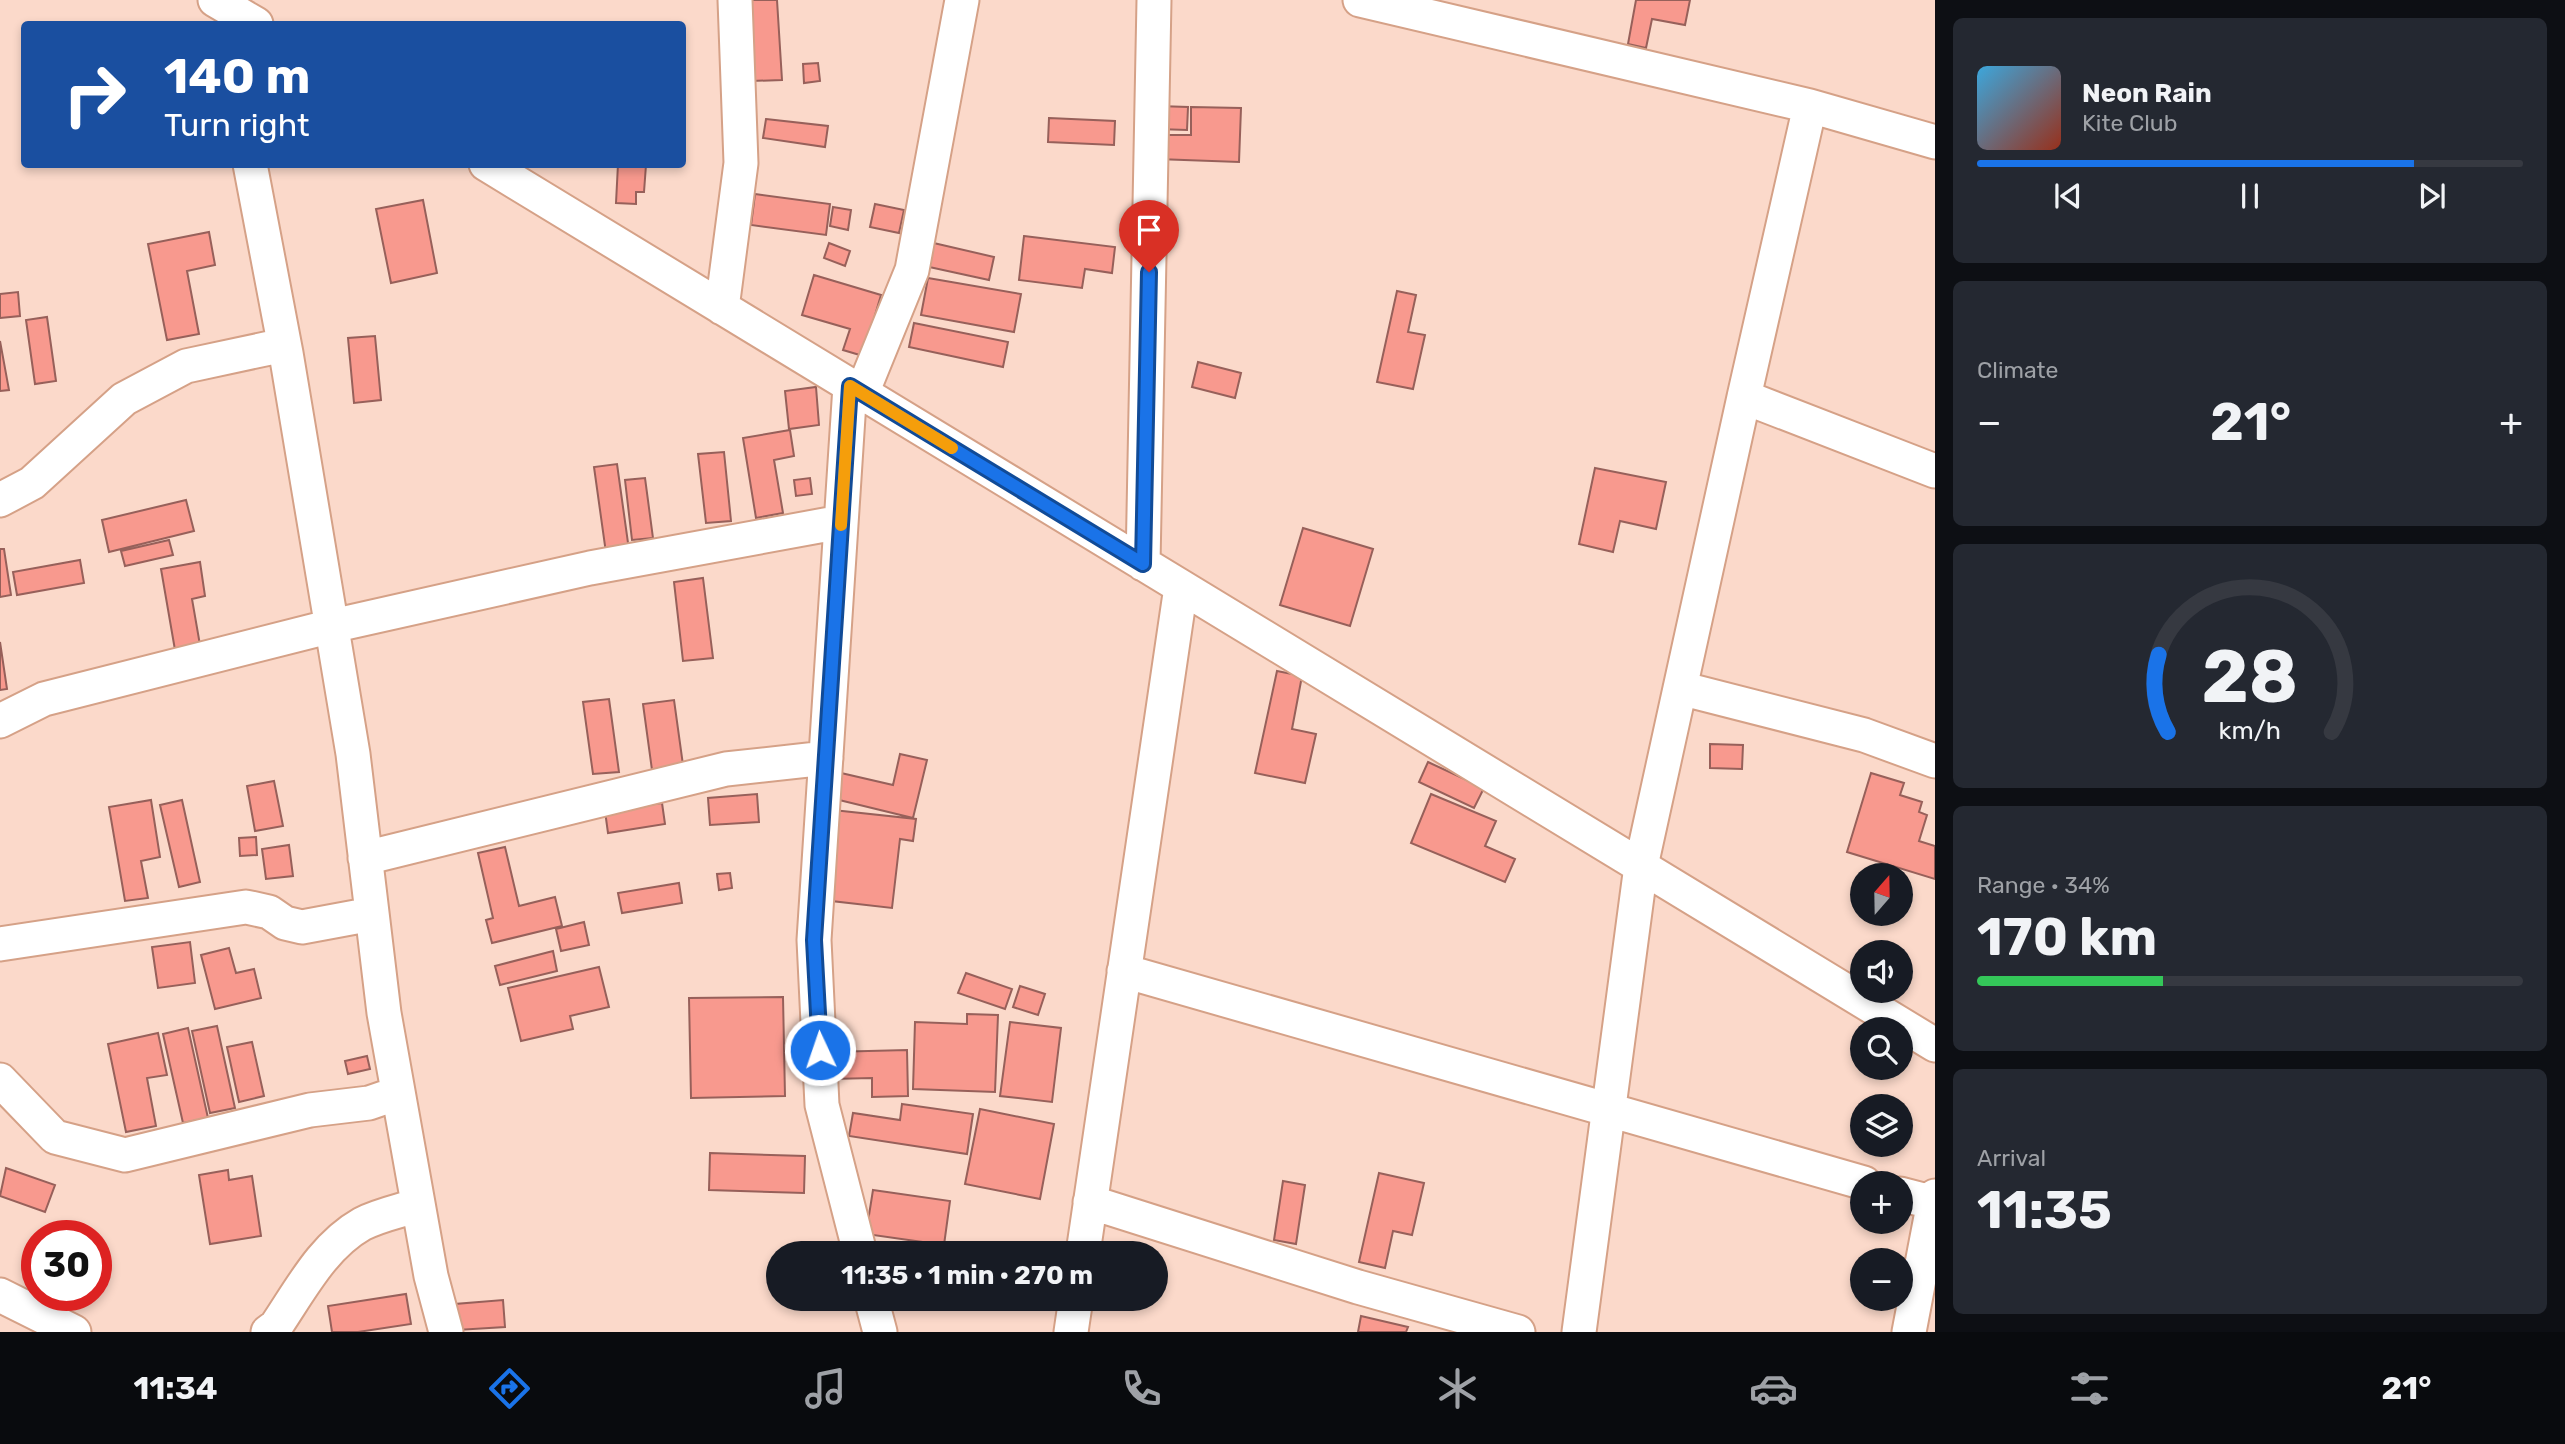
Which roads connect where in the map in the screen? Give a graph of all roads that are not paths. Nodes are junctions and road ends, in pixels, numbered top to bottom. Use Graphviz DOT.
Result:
graph roads {
  1 [pos="736,0"];
  2 [pos="962,0"];
  3 [pos="1154,0"];
  4 [pos="1360,0"];
  5 [pos="223,8"];
  6 [pos="250,21"];
  7 [pos="1810,106"];
  8 [pos="1935,142"];
  9 [pos="251,168"];
  10 [pos="493,168"];
  11 [pos="722,308"];
  12 [pos="285,345"];
  13 [pos="856,389"];
  14 [pos="1744,397"];
  15 [pos="1935,471"];
  16 [pos="0,500"];
  17 [pos="841,522"];
  18 [pos="1143,564"];
  19 [pos="1181,587"];
  20 [pos="332,626"];
  21 [pos="1680,688"];
  22 [pos="0,720"];
  23 [pos="826,758"];
  24 [pos="1935,761"];
  25 [pos="365,858"];
  26 [pos="1641,866"];
  27 [pos="372,914"];
  28 [pos="0,944"];
  29 [pos="1124,971"];
  30 [pos="1935,1045"];
  31 [pos="0,1080"];
  32 [pos="398,1093"];
  33 [pos="1609,1110"];
  34 [pos="1850,1179"];
  35 [pos="1935,1196"];
  36 [pos="1913,1197"];
  37 [pos="1090,1202"];
  38 [pos="1935,1203"];
  39 [pos="418,1205"];
  40 [pos="857,1241"];
  41 [pos="1085,1241"];
  42 [pos="0,1295"];
  43 [pos="874,1311"];
  44 [pos="1074,1311"];
  45 [pos="74,1332"];
  46 [pos="268,1332"];
  47 [pos="446,1332"];
  48 [pos="880,1332"];
  49 [pos="1071,1332"];
  50 [pos="1518,1332"];
  51 [pos="1579,1332"];
  52 [pos="1909,1332"];
  1 -- 11 [label="street"];
  2 -- 13 [label="street"];
  3 -- 18 [label="street"];
  4 -- 7 [label="street"];
  5 -- 6 [label="street"];
  7 -- 8 [label="street"];
  7 -- 14 [label="street"];
  9 -- 12 [label="street"];
  10 -- 11 [label="street"];
  11 -- 13 [label="street"];
  12 -- 16 [label="street"];
  12 -- 20 [label="street"];
  13 -- 17 [label="street"];
  13 -- 18 [label="street"];
  14 -- 15 [label="street"];
  14 -- 21 [label="street"];
  17 -- 20 [label="street"];
  17 -- 23 [label="street"];
  18 -- 19 [label="street"];
  19 -- 26 [label="street"];
  19 -- 29 [label="street"];
  20 -- 22 [label="street"];
  20 -- 25 [label="street"];
  21 -- 24 [label="street"];
  21 -- 26 [label="street"];
  23 -- 25 [label="street"];
  23 -- 40 [label="street"];
  25 -- 27 [label="street"];
  26 -- 30 [label="street"];
  26 -- 33 [label="street"];
  27 -- 28 [label="street"];
  27 -- 32 [label="street"];
  29 -- 33 [label="street"];
  29 -- 37 [label="street"];
  31 -- 32 [label="street"];
  32 -- 39 [label="street"];
  33 -- 34 [label="street"];
  33 -- 51 [label="street"];
  35 -- 38 [label="street"];
  36 -- 38 [label="street"];
  37 -- 41 [label="street"];
  37 -- 50 [label="street"];
  38 -- 52 [label="street"];
  39 -- 46 [label="street"];
  39 -- 47 [label="street"];
  42 -- 45 [label="street"];
  43 -- 48 [label="street"];
  44 -- 49 [label="street"];
}
